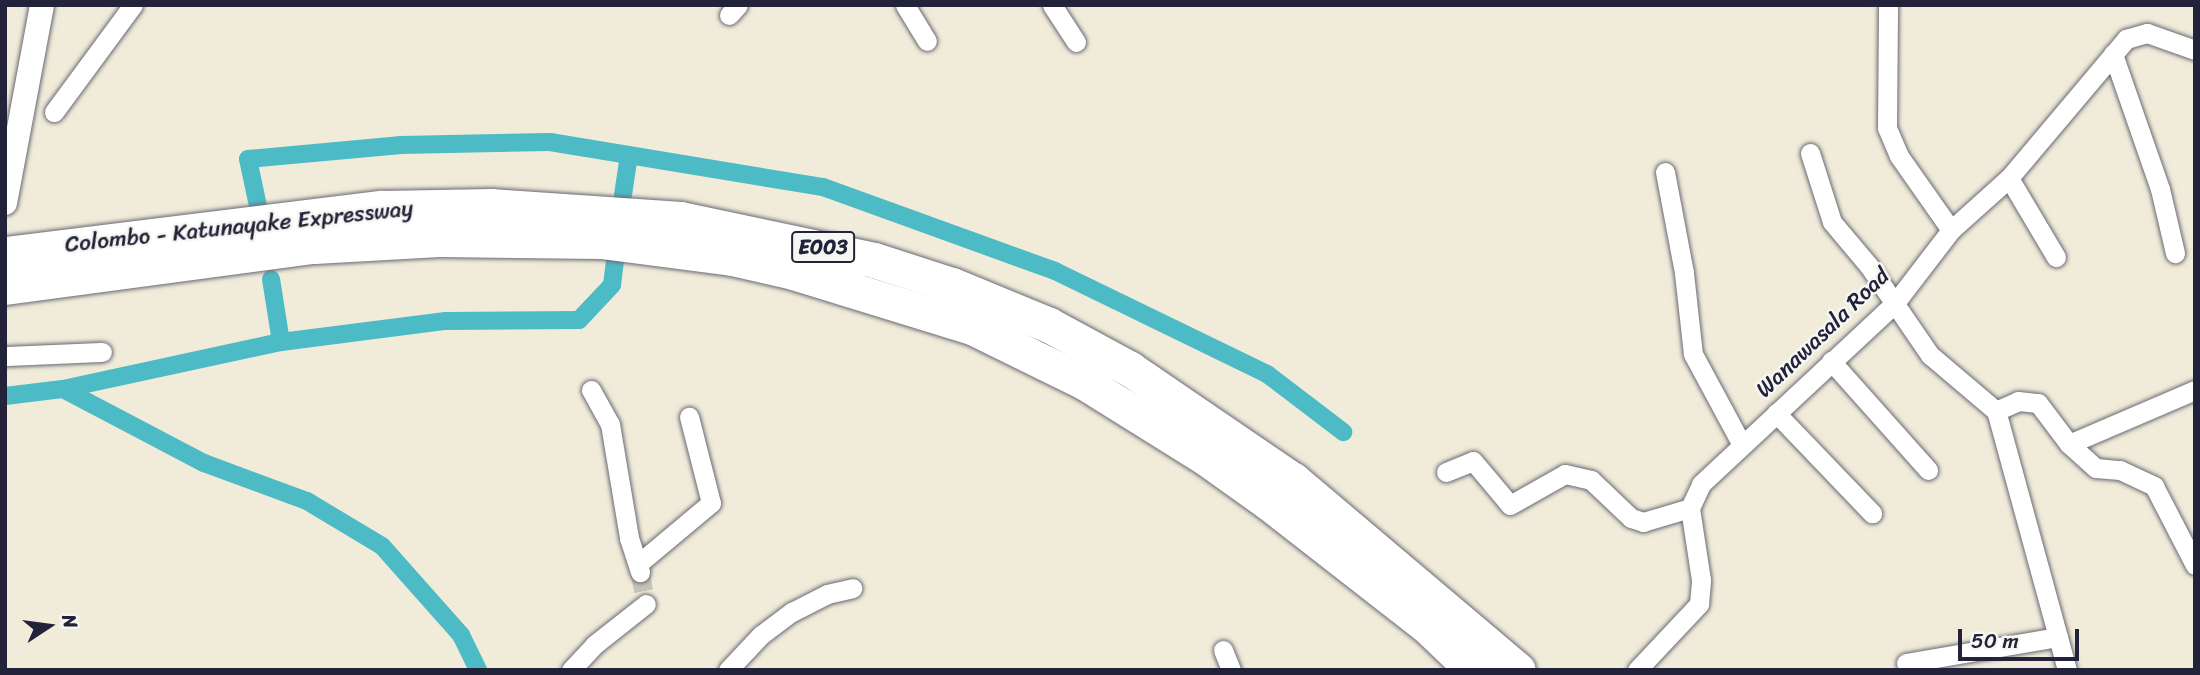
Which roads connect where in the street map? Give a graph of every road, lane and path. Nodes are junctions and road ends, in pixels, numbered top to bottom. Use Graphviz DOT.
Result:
graph roads {
  1 [pos="42,5"];
  2 [pos="133,5"];
  3 [pos="905,5"];
  4 [pos="1052,5"];
  5 [pos="1888,5"];
  6 [pos="927,41"];
  7 [pos="1076,42"];
  8 [pos="2195,50"];
  9 [pos="2113,54"];
  10 [pos="54,112"];
  11 [pos="1810,153"];
  12 [pos="1665,172"];
  13 [pos="2009,178"];
  14 [pos="5,203"];
  15 [pos="1951,230"];
  16 [pos="2175,253"];
  17 [pos="5,254"];
  18 [pos="2056,257"];
  19 [pos="109,275"];
  20 [pos="5,287"];
  21 [pos="5,301"];
  22 [pos="1895,303"];
  23 [pos="102,352"];
  24 [pos="5,356"];
  25 [pos="1831,362"];
  26 [pos="591,390"];
  27 [pos="2195,390"];
  28 [pos="1996,411"];
  29 [pos="1776,413"];
  30 [pos="689,417"];
  31 [pos="2069,444"];
  32 [pos="1742,445"];
  33 [pos="1928,470"];
  34 [pos="1446,472"];
  35 [pos="1690,508"];
  36 [pos="1872,513"];
  37 [pos="2195,565"];
  38 [pos="852,588"];
  39 [pos="646,604"];
  40 [pos="2058,637"];
  41 [pos="1223,650"];
  42 [pos="1906,663"];
  43 [pos="571,670"];
  44 [pos="728,670"];
  45 [pos="1231,670"];
  46 [pos="1473,670"];
  47 [pos="1518,670"];
  48 [pos="1637,670"];
  49 [pos="2067,670"];
  1 -- 14 [label="street"];
  2 -- 10 [label="street"];
  3 -- 6 [label="street"];
  4 -- 7 [label="street"];
  5 -- 15 [label="street"];
  8 -- 9 [label="street, Wanawasala Road"];
  9 -- 13 [label="street, Wanawasala Road"];
  9 -- 16 [label="street"];
  11 -- 22 [label="street"];
  12 -- 32 [label="street"];
  13 -- 15 [label="street, Wanawasala Road"];
  13 -- 18 [label="street"];
  15 -- 22 [label="street, Wanawasala Road"];
  17 -- 47 [label="highway, Colombo - Katunayake Expressway / E003"];
  19 -- 20 [label="highway, Colombo - Katunayake Expressway / E003"];
  19 -- 21 [label="highway"];
  19 -- 46 [label="highway, Colombo - Katunayake Expressway / E003"];
  22 -- 25 [label="street, Wanawasala Road"];
  22 -- 28 [label="street"];
  23 -- 24 [label="street"];
  25 -- 29 [label="street, Wanawasala Road"];
  25 -- 33 [label="street"];
  26 -- 30 [label="street"];
  27 -- 31 [label="street"];
  28 -- 31 [label="street"];
  28 -- 40 [label="street"];
  29 -- 32 [label="street, Wanawasala Road"];
  29 -- 36 [label="street"];
  31 -- 37 [label="street"];
  32 -- 35 [label="street, Wanawasala Road"];
  34 -- 35 [label="street"];
  35 -- 48 [label="street"];
  38 -- 44 [label="street"];
  39 -- 43 [label="street"];
  40 -- 42 [label="street"];
  40 -- 49 [label="street"];
  41 -- 45 [label="street"];
}
